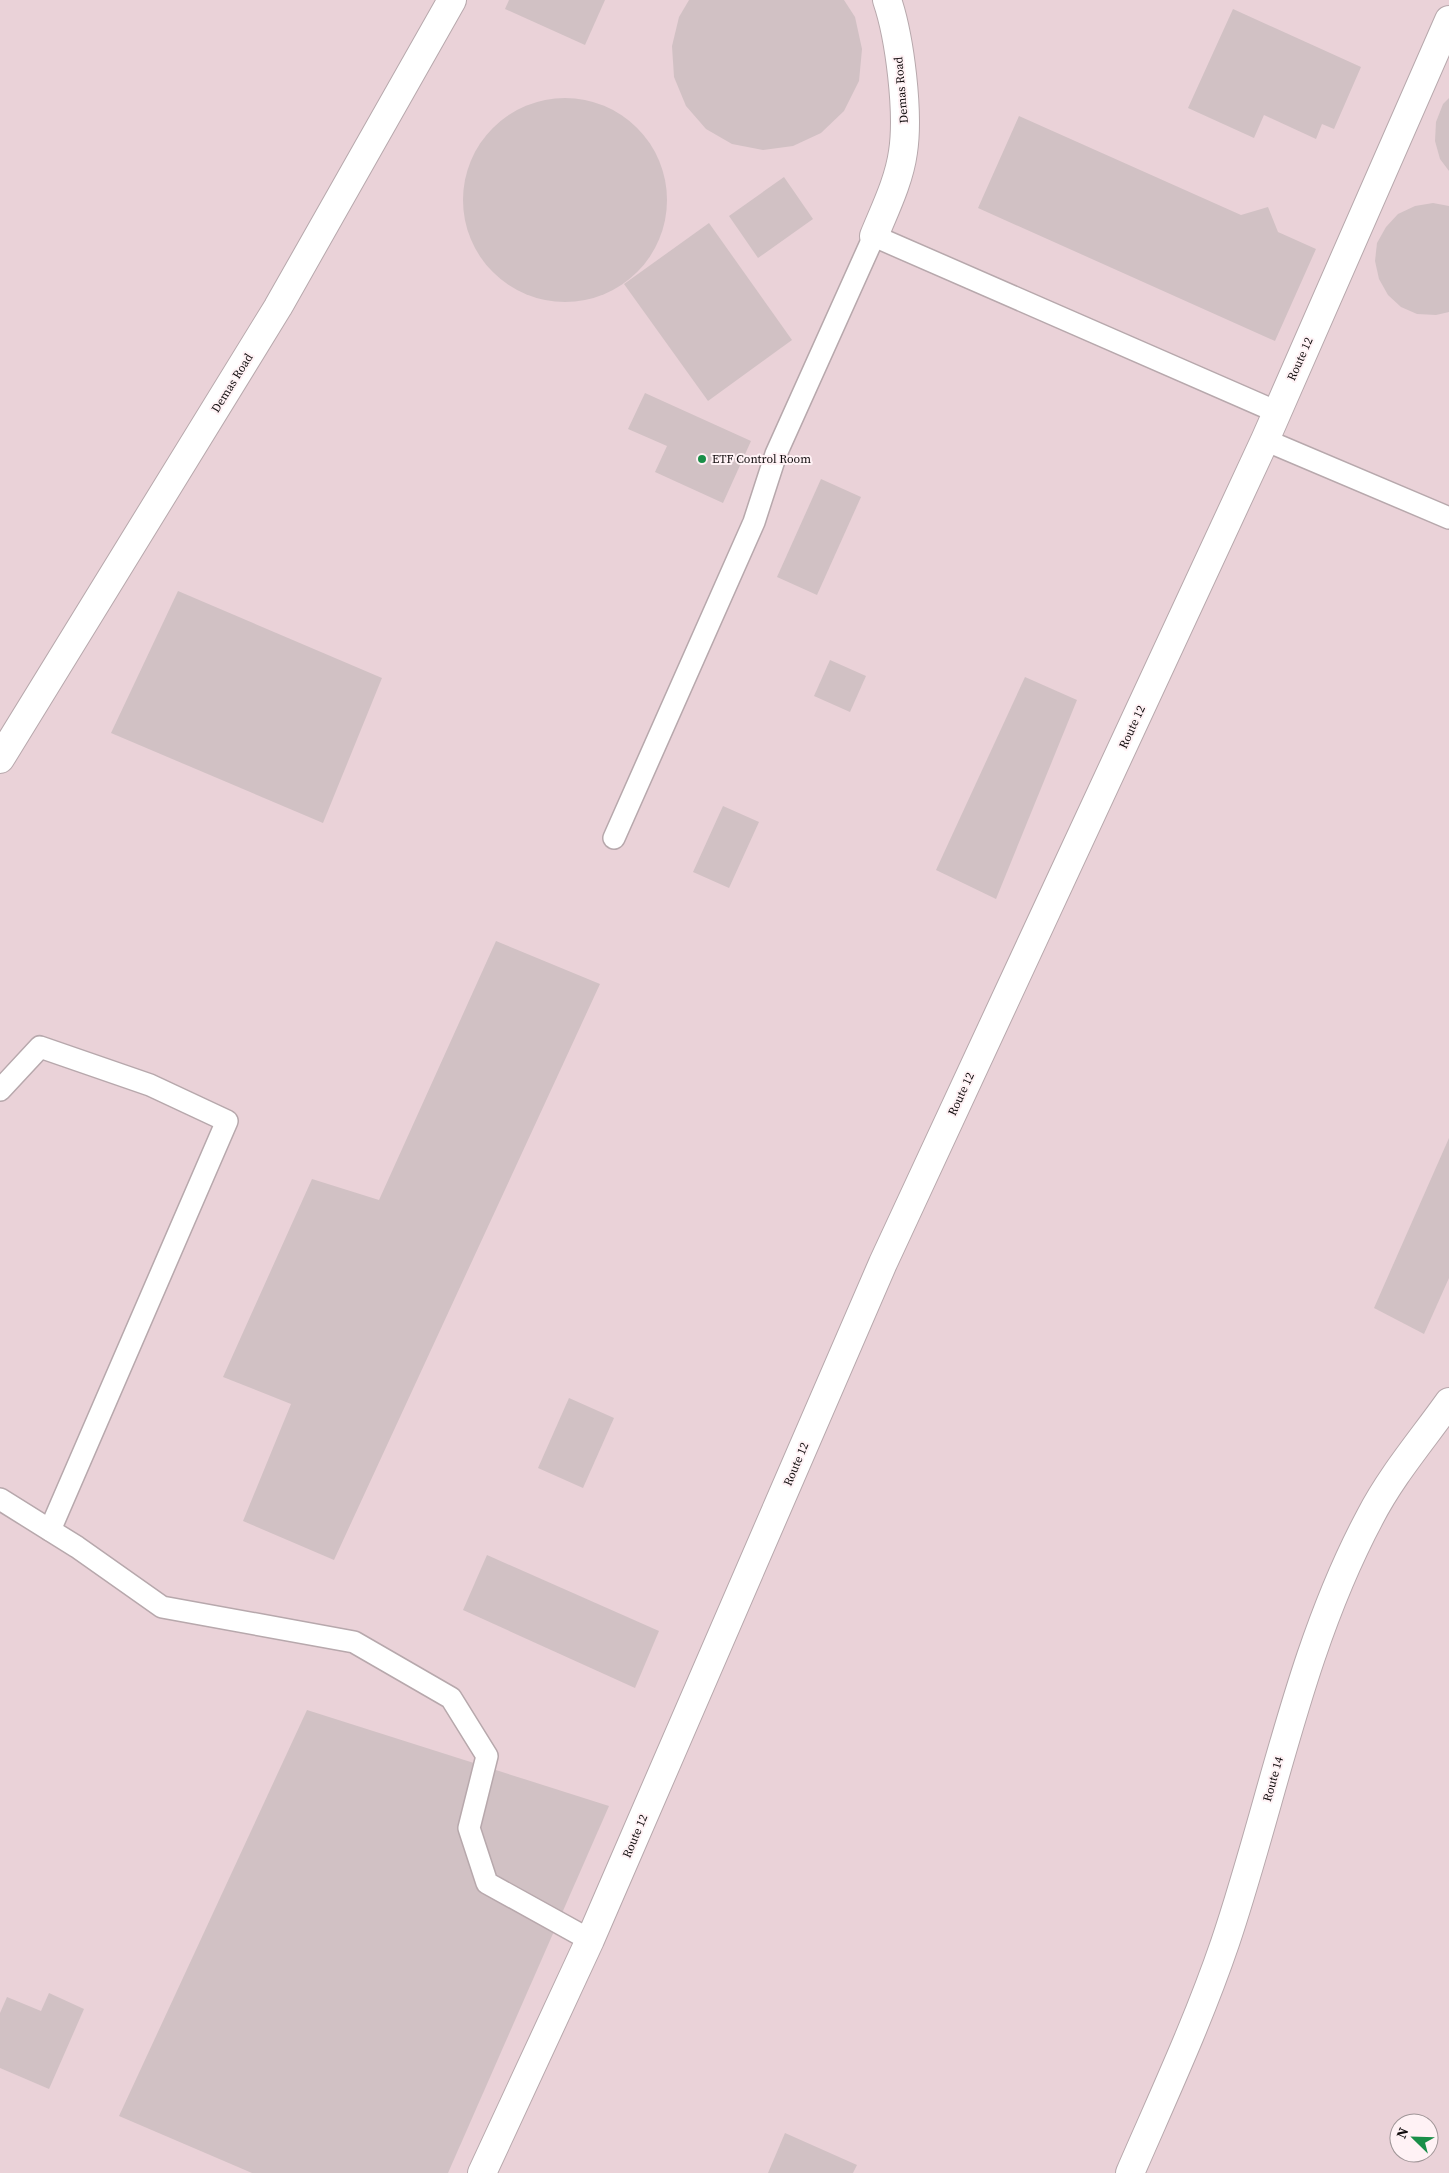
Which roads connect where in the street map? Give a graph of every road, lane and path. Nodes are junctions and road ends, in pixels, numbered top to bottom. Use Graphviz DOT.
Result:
graph roads {
  1 [pos="452,0"];
  2 [pos="887,0"];
  3 [pos="1449,20"];
  4 [pos="874,236"];
  5 [pos="1277,412"];
  6 [pos="1265,440"];
  7 [pos="1449,518"];
  8 [pos="0,759"];
  9 [pos="614,838"];
  10 [pos="0,1090"];
  11 [pos="1449,1402"];
  12 [pos="0,1499"];
  13 [pos="50,1530"];
  14 [pos="590,1940"];
  15 [pos="482,2173"];
  16 [pos="1130,2173"];
  1 -- 8 [label="street, Demas Road"];
  2 -- 4 [label="street, Demas Road"];
  3 -- 5 [label="street, Route 12"];
  4 -- 5 [label="lane"];
  4 -- 9 [label="lane"];
  5 -- 6 [label="street, Route 12"];
  6 -- 7 [label="lane"];
  6 -- 14 [label="street, Route 12"];
  10 -- 13 [label="lane"];
  11 -- 16 [label="street, Route 14"];
  12 -- 13 [label="lane"];
  13 -- 14 [label="lane"];
  14 -- 15 [label="street, Route 12"];
}
